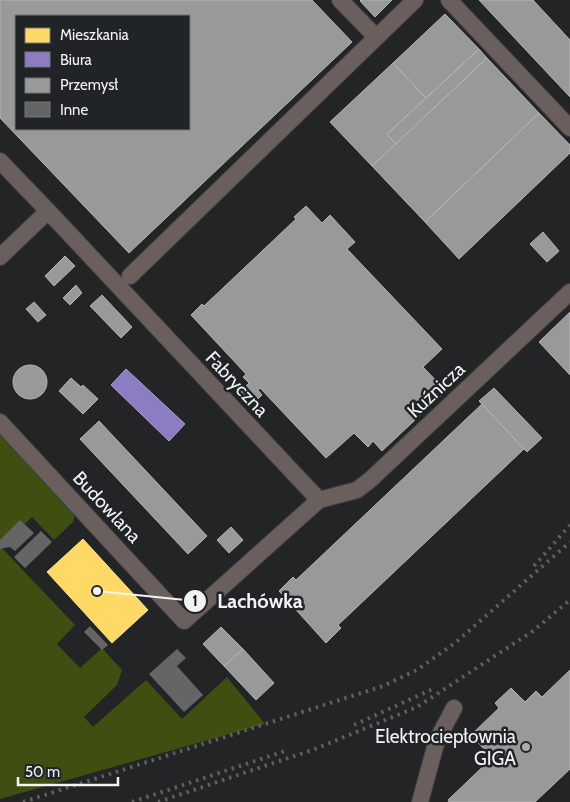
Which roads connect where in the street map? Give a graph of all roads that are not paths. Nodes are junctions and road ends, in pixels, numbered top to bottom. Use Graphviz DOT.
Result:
graph roads {
  1 [pos="340,0"];
  2 [pos="415,0"];
  3 [pos="449,0"];
  4 [pos="376,37"];
  5 [pos="570,128"];
  6 [pos="0,161"];
  7 [pos="48,211"];
  8 [pos="0,256"];
  9 [pos="130,276"];
  10 [pos="570,292"];
  11 [pos="0,422"];
  12 [pos="318,500"];
  13 [pos="454,708"];
  14 [pos="420,802"];
  1 -- 4 [label="street"];
  2 -- 4 [label="street"];
  3 -- 5 [label="street"];
  4 -- 9 [label="street"];
  6 -- 7 [label="street, Fabryczna"];
  7 -- 8 [label="street"];
  7 -- 12 [label="street, Fabryczna"];
  10 -- 12 [label="street, Kuźnicza"];
  11 -- 12 [label="street, Budowlana"];
  13 -- 14 [label="street"];
}
